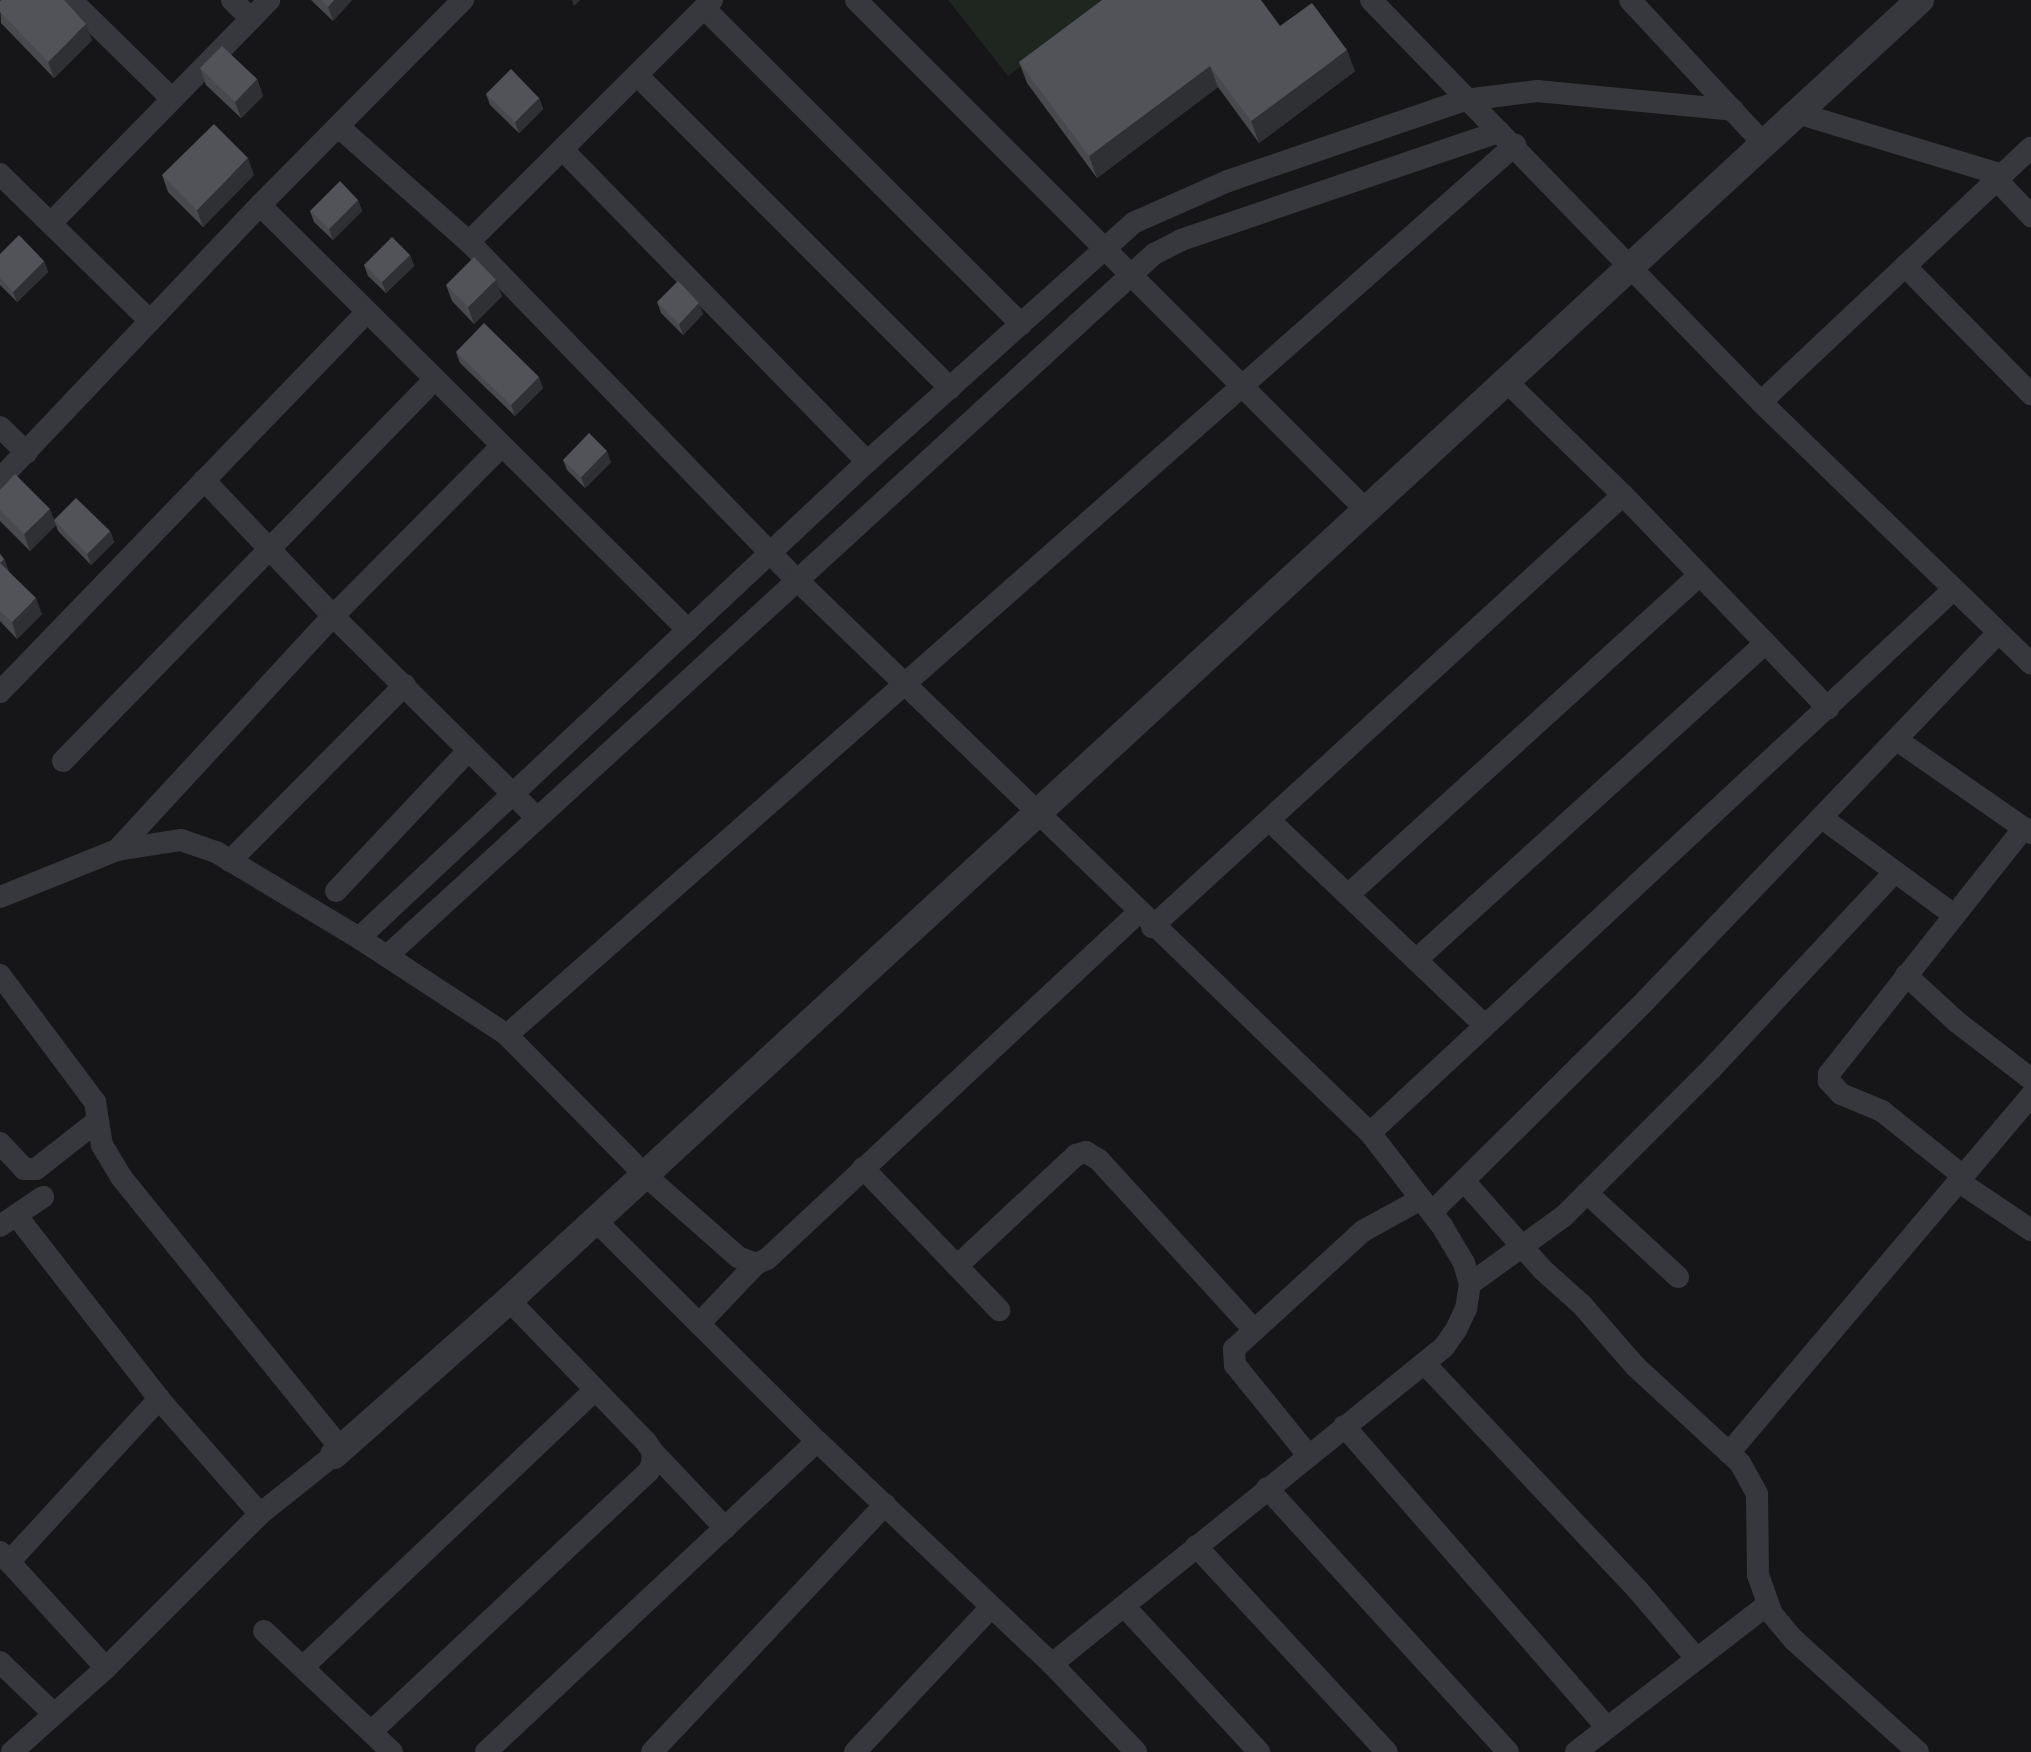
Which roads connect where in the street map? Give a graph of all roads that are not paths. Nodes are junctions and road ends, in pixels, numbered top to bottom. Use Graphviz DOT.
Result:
graph roads {
  1 [pos="71,0"];
  2 [pos="232,0"];
  3 [pos="269,0"];
  4 [pos="463,0"];
  5 [pos="856,0"];
  6 [pos="1371,0"];
  7 [pos="1920,0"];
  8 [pos="708,4"];
  9 [pos="1641,4"];
  10 [pos="251,19"];
  11 [pos="637,75"];
  12 [pos="172,99"];
  13 [pos="1465,100"];
  14 [pos="1733,110"];
  15 [pos="1797,113"];
  16 [pos="340,128"];
  17 [pos="1507,138"];
  18 [pos="1764,144"];
  19 [pos="2031,148"];
  20 [pos="562,149"];
  21 [pos="0,174"];
  22 [pos="2000,177"];
  23 [pos="260,205"];
  24 [pos="2031,216"];
  25 [pos="51,223"];
  26 [pos="469,242"];
  27 [pos="1103,247"];
  28 [pos="1632,266"];
  29 [pos="1905,266"];
  30 [pos="1130,274"];
  31 [pos="366,313"];
  32 [pos="150,321"];
  33 [pos="1021,324"];
  34 [pos="435,379"];
  35 [pos="1505,380"];
  36 [pos="1241,384"];
  37 [pos="950,388"];
  38 [pos="2031,394"];
  39 [pos="1761,402"];
  40 [pos="0,427"];
  41 [pos="501,447"];
  42 [pos="27,453"];
  43 [pos="867,462"];
  44 [pos="0,479"];
  45 [pos="204,480"];
  46 [pos="1623,495"];
  47 [pos="1366,510"];
  48 [pos="271,548"];
  49 [pos="772,553"];
  50 [pos="1698,576"];
  51 [pos="796,579"];
  52 [pos="1953,590"];
  53 [pos="333,616"];
  54 [pos="688,630"];
  55 [pos="1997,634"];
  56 [pos="1765,643"];
  57 [pos="2031,664"];
  58 [pos="904,684"];
  59 [pos="405,685"];
  60 [pos="0,692"];
  61 [pos="1828,708"];
  62 [pos="1897,740"];
  63 [pos="468,751"];
  64 [pos="63,761"];
  65 [pos="513,793"];
  66 [pos="1039,811"];
  67 [pos="537,818"];
  68 [pos="1822,818"];
  69 [pos="1269,820"];
  70 [pos="2027,830"];
  71 [pos="117,850"];
  72 [pos="230,861"];
  73 [pos="1895,872"];
  74 [pos="336,891"];
  75 [pos="1348,895"];
  76 [pos="0,897"];
  77 [pos="1954,915"];
  78 [pos="1146,919"];
  79 [pos="359,938"];
  80 [pos="387,956"];
  81 [pos="1416,960"];
  82 [pos="0,975"];
  83 [pos="1906,975"];
  84 [pos="1485,1026"];
  85 [pos="507,1035"];
  86 [pos="2031,1079"];
  87 [pos="2027,1109"];
  88 [pos="96,1122"];
  89 [pos="1370,1133"];
  90 [pos="0,1143"];
  91 [pos="863,1168"];
  92 [pos="644,1174"];
  93 [pos="1960,1179"];
  94 [pos="1464,1181"];
  95 [pos="1587,1193"];
  96 [pos="43,1197"];
  97 [pos="1426,1206"];
  98 [pos="595,1220"];
  99 [pos="8,1221"];
  100 [pos="2031,1230"];
  101 [pos="1524,1248"];
  102 [pos="756,1264"];
  103 [pos="957,1266"];
  104 [pos="1678,1277"];
  105 [pos="1470,1284"];
  106 [pos="509,1300"];
  107 [pos="999,1310"];
  108 [pos="699,1324"];
  109 [pos="1254,1330"];
  110 [pos="1424,1363"];
  111 [pos="595,1390"];
  112 [pos="159,1399"];
  113 [pos="1344,1426"];
  114 [pos="817,1441"];
  115 [pos="337,1452"];
  116 [pos="653,1452"];
  117 [pos="1729,1453"];
  118 [pos="1308,1455"];
  119 [pos="1267,1488"];
  120 [pos="885,1505"];
  121 [pos="260,1514"];
  122 [pos="725,1528"];
  123 [pos="1196,1546"];
  124 [pos="4,1557"];
  125 [pos="1767,1605"];
  126 [pos="1124,1606"];
  127 [pos="991,1607"];
  128 [pos="264,1631"];
  129 [pos="1697,1659"];
  130 [pos="0,1662"];
  131 [pos="1052,1664"];
  132 [pos="303,1667"];
  133 [pos="106,1668"];
  134 [pos="53,1713"];
  135 [pos="1607,1728"];
  136 [pos="371,1732"];
  137 [pos="12,1752"];
  138 [pos="392,1752"];
  139 [pos="486,1752"];
  140 [pos="652,1752"];
  141 [pos="855,1752"];
  142 [pos="1136,1752"];
  143 [pos="1259,1752"];
  144 [pos="1387,1752"];
  145 [pos="1508,1752"];
  146 [pos="1576,1752"];
  147 [pos="1918,1752"];
  1 -- 12 [label="street"];
  2 -- 10 [label="street"];
  3 -- 10 [label="street"];
  4 -- 16 [label="street"];
  5 -- 27 [label="street"];
  6 -- 13 [label="street"];
  7 -- 15 [label="street"];
  8 -- 11 [label="street"];
  8 -- 33 [label="street"];
  9 -- 14 [label="street"];
  10 -- 12 [label="street"];
  11 -- 20 [label="street"];
  11 -- 37 [label="street"];
  12 -- 25 [label="street"];
  13 -- 14 [label="street"];
  13 -- 17 [label="street"];
  13 -- 27 [label="street"];
  14 -- 18 [label="street"];
  15 -- 18 [label="street"];
  15 -- 22 [label="street"];
  16 -- 23 [label="street"];
  16 -- 26 [label="street"];
  17 -- 28 [label="street"];
  17 -- 30 [label="street"];
  17 -- 36 [label="street"];
  18 -- 28 [label="street"];
  19 -- 22 [label="street"];
  20 -- 26 [label="street"];
  20 -- 43 [label="street"];
  21 -- 25 [label="street"];
  22 -- 24 [label="street"];
  22 -- 29 [label="street"];
  23 -- 31 [label="street"];
  23 -- 32 [label="street"];
  25 -- 32 [label="street"];
  26 -- 49 [label="street"];
  27 -- 30 [label="street"];
  27 -- 33 [label="street"];
  28 -- 35 [label="street"];
  28 -- 39 [label="street"];
  29 -- 38 [label="street"];
  29 -- 39 [label="street"];
  30 -- 36 [label="street"];
  30 -- 51 [label="street"];
  31 -- 34 [label="street"];
  31 -- 45 [label="street"];
  32 -- 42 [label="street"];
  33 -- 37 [label="street"];
  34 -- 41 [label="street"];
  34 -- 48 [label="street"];
  35 -- 46 [label="street"];
  35 -- 47 [label="street"];
  36 -- 47 [label="street"];
  36 -- 58 [label="street"];
  37 -- 43 [label="street"];
  39 -- 52 [label="street"];
  40 -- 42 [label="street"];
  41 -- 53 [label="street"];
  41 -- 54 [label="street"];
  42 -- 44 [label="street"];
  43 -- 49 [label="street"];
  45 -- 48 [label="street"];
  45 -- 60 [label="street"];
  46 -- 50 [label="street"];
  46 -- 69 [label="street"];
  47 -- 66 [label="street"];
  48 -- 53 [label="street"];
  48 -- 64 [label="street"];
  49 -- 51 [label="street"];
  49 -- 54 [label="street"];
  50 -- 56 [label="street"];
  50 -- 75 [label="street"];
  51 -- 58 [label="street"];
  51 -- 67 [label="street"];
  52 -- 55 [label="street"];
  52 -- 61 [label="street"];
  53 -- 59 [label="street"];
  53 -- 71 [label="street"];
  54 -- 65 [label="street"];
  55 -- 57 [label="street"];
  55 -- 62 [label="street"];
  56 -- 61 [label="street"];
  56 -- 81 [label="street"];
  58 -- 66 [label="street"];
  58 -- 85 [label="street"];
  59 -- 63 [label="street"];
  59 -- 72 [label="street"];
  61 -- 84 [label="street"];
  62 -- 68 [label="street"];
  62 -- 70 [label="street"];
  63 -- 65 [label="street"];
  63 -- 74 [label="street"];
  65 -- 67 [label="street"];
  65 -- 79 [label="street"];
  66 -- 78 [label="street"];
  66 -- 92 [label="street"];
  67 -- 80 [label="street"];
  68 -- 73 [label="street"];
  68 -- 94 [label="street"];
  69 -- 75 [label="street"];
  69 -- 78 [label="street"];
  70 -- 77 [label="street"];
  71 -- 72 [label="street"];
  71 -- 76 [label="street"];
  72 -- 79 [label="street"];
  73 -- 77 [label="street"];
  73 -- 95 [label="street"];
  75 -- 81 [label="street"];
  77 -- 83 [label="street"];
  78 -- 89 [label="street"];
  78 -- 91 [label="street"];
  79 -- 80 [label="street"];
  80 -- 85 [label="street"];
  81 -- 84 [label="street"];
  82 -- 88 [label="street"];
  83 -- 86 [label="street"];
  83 -- 93 [label="street"];
  84 -- 89 [label="street"];
  85 -- 92 [label="street"];
  87 -- 93 [label="street"];
  88 -- 90 [label="street"];
  88 -- 115 [label="street"];
  89 -- 97 [label="street"];
  91 -- 102 [label="street"];
  91 -- 103 [label="street"];
  92 -- 98 [label="street"];
  92 -- 102 [label="street"];
  93 -- 100 [label="street"];
  93 -- 117 [label="street"];
  94 -- 97 [label="street"];
  94 -- 101 [label="street"];
  95 -- 101 [label="street"];
  95 -- 104 [label="street"];
  96 -- 99 [label="street"];
  97 -- 105 [label="street"];
  97 -- 109 [label="street"];
  98 -- 106 [label="street"];
  98 -- 108 [label="street"];
  99 -- 112 [label="street"];
  101 -- 105 [label="street"];
  101 -- 117 [label="street"];
  102 -- 108 [label="street"];
  103 -- 107 [label="street"];
  103 -- 109 [label="street"];
  105 -- 110 [label="street"];
  106 -- 111 [label="street"];
  106 -- 115 [label="street"];
  108 -- 114 [label="street"];
  109 -- 118 [label="street"];
  110 -- 113 [label="street"];
  110 -- 129 [label="street"];
  111 -- 116 [label="street"];
  111 -- 132 [label="street"];
  112 -- 121 [label="street"];
  112 -- 124 [label="street"];
  113 -- 118 [label="street"];
  113 -- 135 [label="street"];
  114 -- 120 [label="street"];
  114 -- 122 [label="street"];
  115 -- 121 [label="street"];
  116 -- 122 [label="street"];
  116 -- 136 [label="street"];
  117 -- 125 [label="street"];
  118 -- 119 [label="street"];
  119 -- 123 [label="street"];
  119 -- 145 [label="street"];
  120 -- 127 [label="street"];
  120 -- 140 [label="street"];
  121 -- 133 [label="street"];
  122 -- 139 [label="street"];
  123 -- 126 [label="street"];
  123 -- 144 [label="street"];
  124 -- 133 [label="street"];
  125 -- 129 [label="street"];
  125 -- 147 [label="street"];
  126 -- 131 [label="street"];
  126 -- 143 [label="street"];
  127 -- 131 [label="street"];
  127 -- 141 [label="street"];
  128 -- 132 [label="street"];
  129 -- 135 [label="street"];
  130 -- 134 [label="street"];
  131 -- 142 [label="street"];
  132 -- 136 [label="street"];
  133 -- 134 [label="street"];
  134 -- 137 [label="street"];
  135 -- 146 [label="street"];
  136 -- 138 [label="street"];
}
